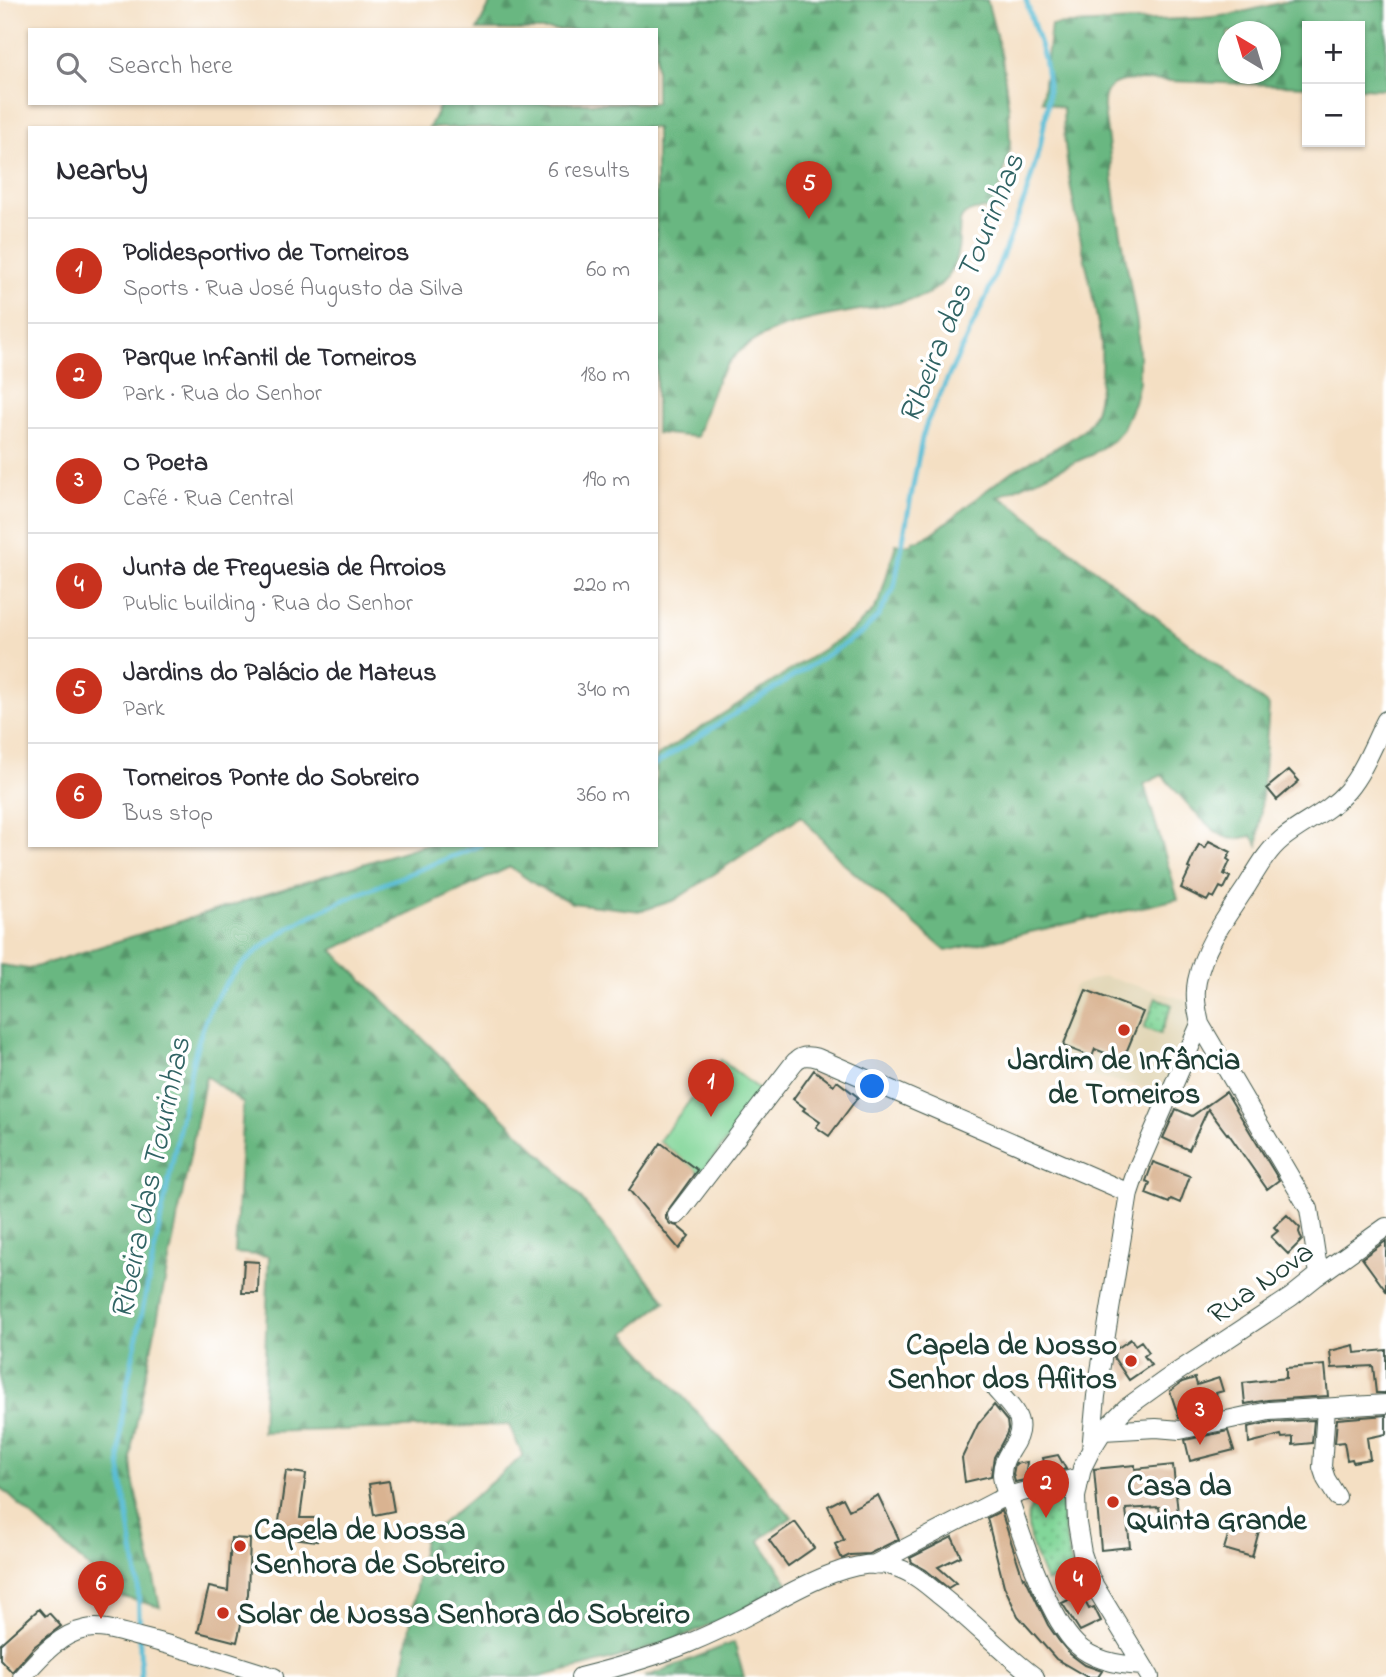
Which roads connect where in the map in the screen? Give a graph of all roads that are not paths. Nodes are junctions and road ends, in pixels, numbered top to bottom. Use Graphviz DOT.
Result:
graph roads {
  1 [pos="1386,720"];
  2 [pos="1200,1024"];
  3 [pos="1129,1193"];
  4 [pos="677,1215"];
  5 [pos="1386,1227"];
  6 [pos="1319,1275"];
  7 [pos="996,1390"];
  8 [pos="1386,1404"];
  9 [pos="1326,1408"];
  10 [pos="1102,1431"];
  11 [pos="1091,1450"];
  12 [pos="1080,1477"];
  13 [pos="1008,1496"];
  14 [pos="1337,1497"];
  15 [pos="873,1565"];
  16 [pos="1145,1673"];
  17 [pos="22,1677"];
  18 [pos="274,1677"];
  19 [pos="580,1677"];
  20 [pos="1035,1677"];
  1 -- 2 [label="street"];
  2 -- 3 [label="street"];
  2 -- 6 [label="street"];
  3 -- 4 [label="street"];
  3 -- 11 [label="street"];
  5 -- 6 [label="street, Rua Nova"];
  6 -- 10 [label="street, Rua Nova"];
  7 -- 13 [label="street"];
  8 -- 9 [label="street"];
  9 -- 10 [label="street"];
  9 -- 14 [label="street"];
  10 -- 11 [label="street, Rua Nova"];
  11 -- 12 [label="street"];
  12 -- 13 [label="street"];
  12 -- 16 [label="street"];
  13 -- 15 [label="street"];
  13 -- 16 [label="street"];
  15 -- 19 [label="street"];
  15 -- 20 [label="street"];
  17 -- 18 [label="street"];
}
